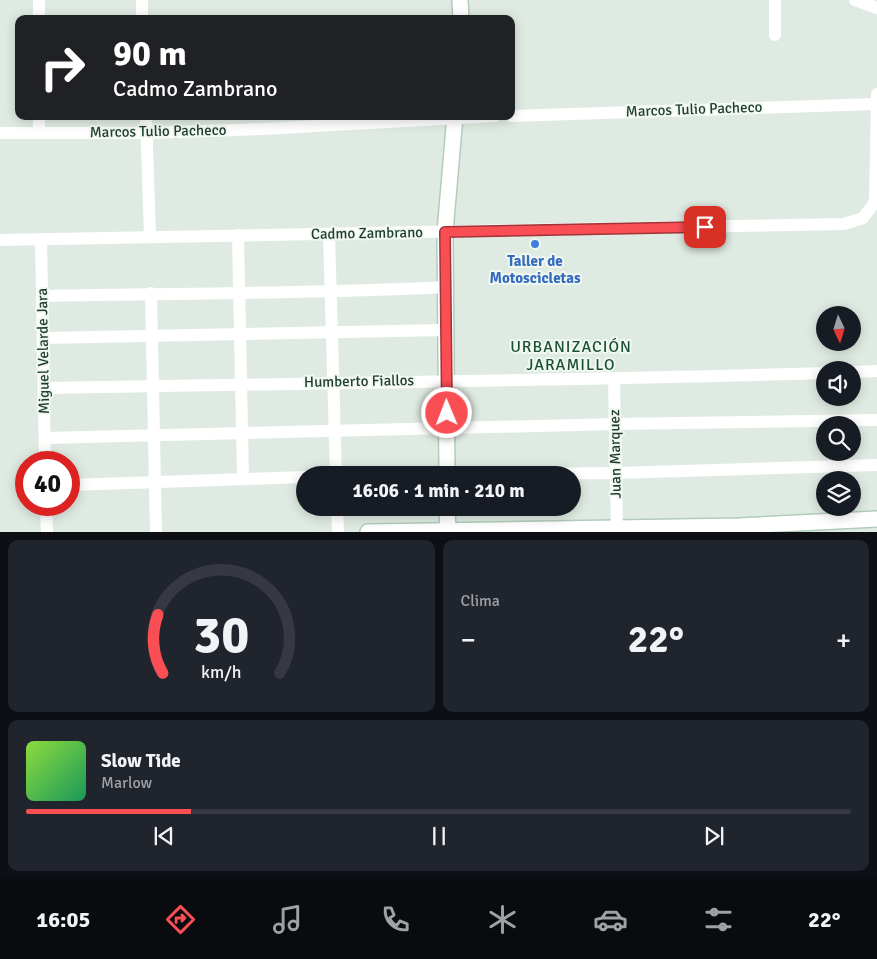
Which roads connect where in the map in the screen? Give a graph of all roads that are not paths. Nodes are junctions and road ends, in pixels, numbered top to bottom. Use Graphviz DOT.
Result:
graph roads {
  1 [pos="39,0"];
  2 [pos="142,0"];
  3 [pos="460,0"];
  4 [pos="775,0"];
  5 [pos="855,0"];
  6 [pos="877,8"];
  7 [pos="39,15"];
  8 [pos="142,15"];
  9 [pos="461,15"];
  10 [pos="775,35"];
  11 [pos="877,101"];
  12 [pos="515,116"];
  13 [pos="39,120"];
  14 [pos="146,120"];
  15 [pos="397,120"];
  16 [pos="455,120"];
  17 [pos="0,133"];
  18 [pos="39,133"];
  19 [pos="146,133"];
  20 [pos="445,232"];
  21 [pos="329,234"];
  22 [pos="238,235"];
  23 [pos="150,236"];
  24 [pos="41,239"];
  25 [pos="0,240"];
  26 [pos="446,287"];
  27 [pos="239,291"];
  28 [pos="151,293"];
  29 [pos="331,293"];
  30 [pos="42,296"];
  31 [pos="446,330"];
  32 [pos="332,332"];
  33 [pos="240,334"];
  34 [pos="152,336"];
  35 [pos="43,338"];
  36 [pos="877,371"];
  37 [pos="861,372"];
  38 [pos="816,373"];
  39 [pos="614,379"];
  40 [pos="446,380"];
  41 [pos="334,382"];
  42 [pos="241,384"];
  43 [pos="153,386"];
  44 [pos="44,388"];
  45 [pos="877,420"];
  46 [pos="615,424"];
  47 [pos="447,430"];
  48 [pos="335,432"];
  49 [pos="242,434"];
  50 [pos="154,436"];
  51 [pos="45,438"];
  52 [pos="45,451"];
  53 [pos="877,465"];
  54 [pos="336,466"];
  55 [pos="447,466"];
  56 [pos="581,473"];
  57 [pos="616,473"];
  58 [pos="296,477"];
  59 [pos="243,478"];
  60 [pos="155,482"];
  61 [pos="80,485"];
  62 [pos="46,516"];
  63 [pos="337,516"];
  64 [pos="448,516"];
  65 [pos="877,519"];
  66 [pos="617,528"];
  67 [pos="448,531"];
  68 [pos="47,532"];
  69 [pos="156,532"];
  70 [pos="338,532"];
  71 [pos="368,532"];
  1 -- 7 [label="street"];
  2 -- 8 [label="street"];
  3 -- 9 [label="main road"];
  4 -- 10 [label="street"];
  5 -- 6 [label="street"];
  11 -- 12 [label="street, Marcos Tulio Pacheco"];
  11 -- 20 [label="street, Cadmo Zambrano"];
  13 -- 18 [label="street"];
  14 -- 19 [label="street"];
  15 -- 19 [label="street, Marcos Tulio Pacheco"];
  16 -- 20 [label="main road"];
  17 -- 18 [label="street, Marcos Tulio Pacheco"];
  18 -- 19 [label="street, Marcos Tulio Pacheco"];
  19 -- 23 [label="street"];
  20 -- 21 [label="street, Cadmo Zambrano"];
  20 -- 26 [label="main road"];
  21 -- 22 [label="street, Cadmo Zambrano"];
  21 -- 29 [label="street"];
  22 -- 23 [label="street, Cadmo Zambrano"];
  22 -- 27 [label="street"];
  23 -- 24 [label="street, Cadmo Zambrano"];
  24 -- 25 [label="street, Cadmo Zambrano"];
  24 -- 30 [label="street, Miguel Velarde Jara"];
  26 -- 29 [label="street"];
  26 -- 31 [label="main road"];
  27 -- 28 [label="street"];
  27 -- 29 [label="street"];
  27 -- 33 [label="street"];
  28 -- 30 [label="street"];
  28 -- 34 [label="street"];
  29 -- 32 [label="street"];
  30 -- 35 [label="street, Miguel Velarde Jara"];
  31 -- 32 [label="street"];
  31 -- 40 [label="main road"];
  32 -- 33 [label="street"];
  32 -- 41 [label="street"];
  33 -- 34 [label="street"];
  33 -- 42 [label="street"];
  34 -- 35 [label="street"];
  34 -- 43 [label="street"];
  35 -- 44 [label="street, Miguel Velarde Jara"];
  36 -- 37 [label="street"];
  38 -- 39 [label="street, Humberto Fiallos"];
  39 -- 40 [label="street, Humberto Fiallos"];
  39 -- 46 [label="street, Juan Marquez"];
  40 -- 41 [label="street, Humberto Fiallos"];
  40 -- 47 [label="main road"];
  41 -- 42 [label="street, Humberto Fiallos"];
  41 -- 48 [label="street"];
  42 -- 43 [label="street, Humberto Fiallos"];
  42 -- 49 [label="street"];
  43 -- 44 [label="street, Humberto Fiallos"];
  43 -- 50 [label="street"];
  44 -- 51 [label="street, Miguel Velarde Jara"];
  45 -- 46 [label="street"];
  46 -- 47 [label="street"];
  46 -- 57 [label="street, Juan Marquez"];
  47 -- 48 [label="street"];
  47 -- 55 [label="main road"];
  48 -- 49 [label="street"];
  48 -- 54 [label="street"];
  49 -- 50 [label="street"];
  49 -- 59 [label="street"];
  50 -- 51 [label="street"];
  50 -- 60 [label="street"];
  51 -- 52 [label="street, Miguel Velarde Jara"];
  53 -- 57 [label="street"];
  56 -- 57 [label="street"];
  57 -- 66 [label="street, Juan Marquez"];
  58 -- 59 [label="street"];
  59 -- 60 [label="street"];
  60 -- 61 [label="street"];
  60 -- 69 [label="street"];
  62 -- 68 [label="street"];
  63 -- 70 [label="street"];
  64 -- 67 [label="main road"];
  65 -- 66 [label="main road"];
  66 -- 67 [label="main road"];
  67 -- 71 [label="main road"];
}
